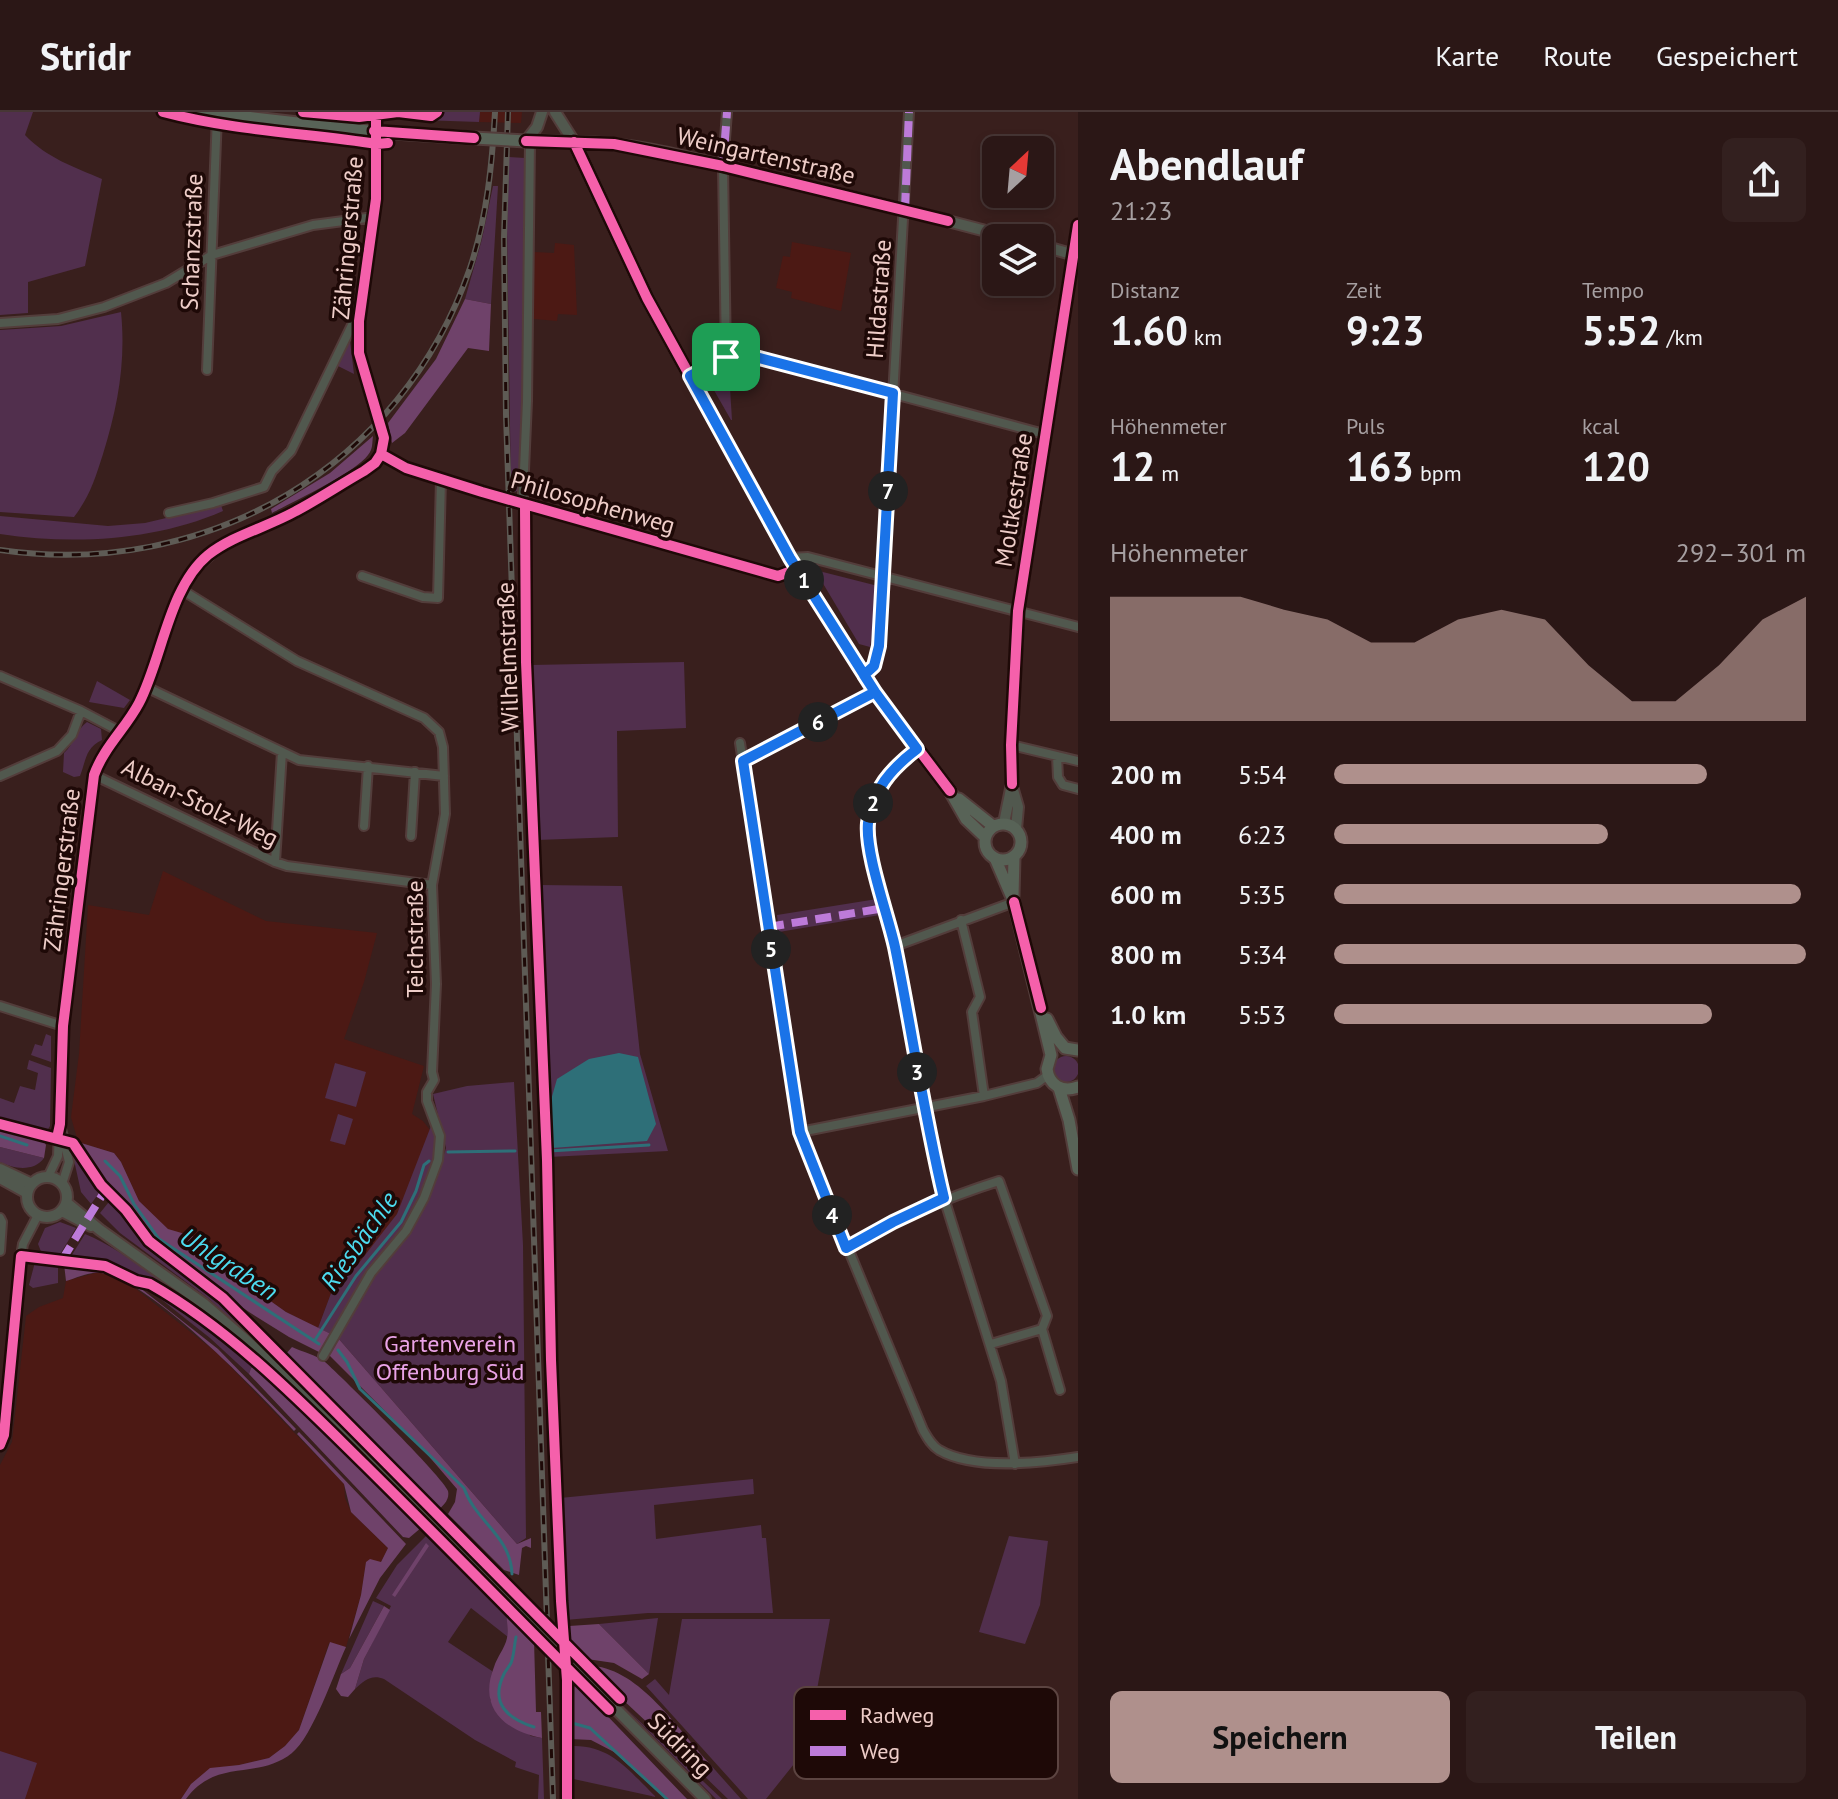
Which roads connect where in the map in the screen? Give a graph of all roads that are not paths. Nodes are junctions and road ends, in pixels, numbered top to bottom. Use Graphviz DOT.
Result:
graph roads {
  1 [pos="202,112"];
  2 [pos="376,112"];
  3 [pos="542,112"];
  4 [pos="555,112"];
  5 [pos="727,112"];
  6 [pos="909,112"];
  7 [pos="217,115"];
  8 [pos="377,132"];
  9 [pos="528,142"];
  10 [pos="574,142"];
  11 [pos="723,166"];
  12 [pos="905,209"];
  13 [pos="374,217"];
  14 [pos="1078,225"];
  15 [pos="982,230"];
  16 [pos="1054,249"];
  17 [pos="212,255"];
  18 [pos="1076,255"];
  19 [pos="359,321"];
  20 [pos="0,323"];
  21 [pos="726,357"];
  22 [pos="207,370"];
  23 [pos="690,376"];
  24 [pos="893,393"];
  25 [pos="1044,434"];
  26 [pos="381,454"];
  27 [pos="441,479"];
  28 [pos="525,505"];
  29 [pos="169,513"];
  30 [pos="790,558"];
  31 [pos="797,569"];
  32 [pos="362,576"];
  33 [pos="884,578"];
  34 [pos="182,590"];
  35 [pos="1018,611"];
  36 [pos="1078,627"];
  37 [pos="864,675"];
  38 [pos="0,676"];
  39 [pos="146,687"];
  40 [pos="875,692"];
  41 [pos="81,711"];
  42 [pos="119,731"];
  43 [pos="740,743"];
  44 [pos="1011,745"];
  45 [pos="917,749"];
  46 [pos="282,752"];
  47 [pos="1057,756"];
  48 [pos="743,761"];
  49 [pos="1078,761"];
  50 [pos="368,766"];
  51 [pos="415,772"];
  52 [pos="94,775"];
  53 [pos="0,776"];
  54 [pos="444,776"];
  55 [pos="1012,784"];
  56 [pos="1078,789"];
  57 [pos="950,791"];
  58 [pos="533,807"];
  59 [pos="998,825"];
  60 [pos="364,826"];
  61 [pos="1016,829"];
  62 [pos="411,836"];
  63 [pos="985,837"];
  64 [pos="1014,857"];
  65 [pos="995,858"];
  66 [pos="275,862"];
  67 [pos="432,885"];
  68 [pos="1014,902"];
  69 [pos="961,920"];
  70 [pos="895,946"];
  71 [pos="0,1006"];
  72 [pos="1041,1008"];
  73 [pos="63,1026"];
  74 [pos="1072,1049"];
  75 [pos="1051,1055"];
  76 [pos="1048,1075"];
  77 [pos="1059,1088"];
  78 [pos="1077,1088"];
  79 [pos="984,1096"];
  80 [pos="923,1106"];
  81 [pos="1068,1117"];
  82 [pos="60,1124"];
  83 [pos="800,1132"];
  84 [pos="0,1169"];
  85 [pos="1078,1169"];
  86 [pos="48,1177"];
  87 [pos="0,1178"];
  88 [pos="62,1184"];
  89 [pos="30,1188"];
  90 [pos="944,1198"];
  91 [pos="64,1207"];
  92 [pos="38,1215"];
  93 [pos="0,1218"];
  94 [pos="846,1248"];
  95 [pos="0,1251"];
  96 [pos="21,1256"];
  97 [pos="1042,1329"];
  98 [pos="991,1344"];
  99 [pos="323,1356"];
  100 [pos="1060,1390"];
  101 [pos="0,1445"];
  102 [pos="1078,1457"];
  103 [pos="1015,1464"];
  104 [pos="705,1799"];
  1 -- 7 [label="main road"];
  2 -- 8 [label="street, Zähringerstraße"];
  3 -- 9 [label="street, Wilhelmstraße"];
  4 -- 10 [label="street"];
  5 -- 11 [label="street"];
  6 -- 12 [label="street, Hildastraße"];
  7 -- 8 [label="main road"];
  7 -- 17 [label="street, Schanzstraße"];
  8 -- 9 [label="main road, bridge"];
  8 -- 13 [label="street, Zähringerstraße"];
  9 -- 10 [label="main road"];
  9 -- 28 [label="street, Wilhelmstraße"];
  10 -- 11 [label="street, Weingartenstraße"];
  10 -- 23 [label="main road"];
  11 -- 12 [label="street, Weingartenstraße"];
  11 -- 21 [label="street"];
  12 -- 15 [label="street, Weingartenstraße"];
  12 -- 24 [label="street, Hildastraße"];
  13 -- 17 [label="street"];
  13 -- 19 [label="street, Zähringerstraße"];
  14 -- 18 [label="street, Moltkestraße"];
  16 -- 18 [label="street"];
  17 -- 20 [label="street"];
  17 -- 22 [label="street, Schanzstraße"];
  18 -- 25 [label="street, Moltkestraße"];
  19 -- 26 [label="street, Zähringerstraße, bridge"];
  19 -- 29 [label="street, Zähringerstraße"];
  21 -- 23 [label="street"];
  21 -- 24 [label="street"];
  23 -- 30 [label="main road"];
  24 -- 25 [label="street"];
  24 -- 33 [label="street, Hildastraße"];
  25 -- 35 [label="street, Moltkestraße"];
  26 -- 27 [label="street, Philosophenweg"];
  26 -- 34 [label="street, Zähringerstraße"];
  27 -- 28 [label="street, Philosophenweg, bridge"];
  27 -- 32 [label="street"];
  28 -- 31 [label="street, Philosophenweg"];
  28 -- 58 [label="street, Wilhelmstraße"];
  30 -- 31 [label="main road"];
  30 -- 33 [label="street"];
  31 -- 37 [label="main road"];
  33 -- 35 [label="street"];
  33 -- 37 [label="street, Hildastraße"];
  34 -- 39 [label="street, Zähringerstraße"];
  34 -- 54 [label="street, Teichstraße"];
  35 -- 36 [label="street"];
  35 -- 44 [label="street, Moltkestraße"];
  37 -- 40 [label="main road"];
  38 -- 41 [label="street"];
  39 -- 42 [label="street, Zähringerstraße"];
  39 -- 46 [label="street"];
  40 -- 45 [label="main road"];
  40 -- 48 [label="street"];
  41 -- 42 [label="street"];
  41 -- 53 [label="street"];
  42 -- 52 [label="street, Zähringerstraße"];
  43 -- 48 [label="street"];
  44 -- 47 [label="street"];
  44 -- 55 [label="street, Moltkestraße"];
  45 -- 57 [label="main road"];
  45 -- 70 [label="street"];
  46 -- 50 [label="street"];
  46 -- 66 [label="street"];
  47 -- 49 [label="street"];
  47 -- 56 [label="street"];
  48 -- 83 [label="street"];
  50 -- 51 [label="street"];
  50 -- 60 [label="street"];
  51 -- 54 [label="street"];
  51 -- 62 [label="street"];
  52 -- 66 [label="street, Alban-Stolz-Weg"];
  52 -- 73 [label="street, Zähringerstraße"];
  54 -- 67 [label="street, Teichstraße"];
  55 -- 59 [label="street, Moltkestraße"];
  55 -- 61 [label="street, Moltkestraße"];
  57 -- 59 [label="main road"];
  57 -- 63 [label="main road"];
  59 -- 61 [label="main road"];
  59 -- 63 [label="main road"];
  61 -- 64 [label="main road"];
  63 -- 65 [label="main road"];
  64 -- 65 [label="main road"];
  64 -- 68 [label="main road"];
  65 -- 68 [label="main road"];
  66 -- 67 [label="street, Alban-Stolz-Weg"];
  67 -- 99 [label="street, Teichstraße"];
  68 -- 69 [label="street"];
  68 -- 72 [label="main road"];
  69 -- 70 [label="street"];
  69 -- 79 [label="street"];
  70 -- 80 [label="street"];
  71 -- 73 [label="street"];
  72 -- 74 [label="main road"];
  72 -- 75 [label="main road"];
  73 -- 82 [label="street, Zähringerstraße"];
  74 -- 75 [label="main road"];
  75 -- 76 [label="main road"];
  76 -- 77 [label="main road"];
  76 -- 79 [label="street"];
  77 -- 78 [label="main road"];
  77 -- 81 [label="main road"];
  78 -- 81 [label="main road"];
  79 -- 80 [label="street"];
  80 -- 83 [label="street"];
  80 -- 90 [label="street"];
  81 -- 85 [label="main road"];
  82 -- 86 [label="street, Zähringerstraße"];
  82 -- 88 [label="street, Zähringerstraße"];
  83 -- 94 [label="street"];
  84 -- 89 [label="street"];
  86 -- 88 [label="street"];
  86 -- 89 [label="street"];
  87 -- 89 [label="street"];
  88 -- 91 [label="street"];
  89 -- 92 [label="street"];
  90 -- 94 [label="street"];
  90 -- 97 [label="street"];
  90 -- 98 [label="street"];
  91 -- 92 [label="street"];
  91 -- 104 [label="street, Südring, bridge"];
  92 -- 96 [label="street"];
  93 -- 95 [label="street"];
  94 -- 103 [label="street"];
  95 -- 96 [label="street"];
  96 -- 101 [label="street"];
  97 -- 98 [label="street"];
  97 -- 100 [label="street"];
  98 -- 103 [label="street"];
  102 -- 103 [label="street"];
}
